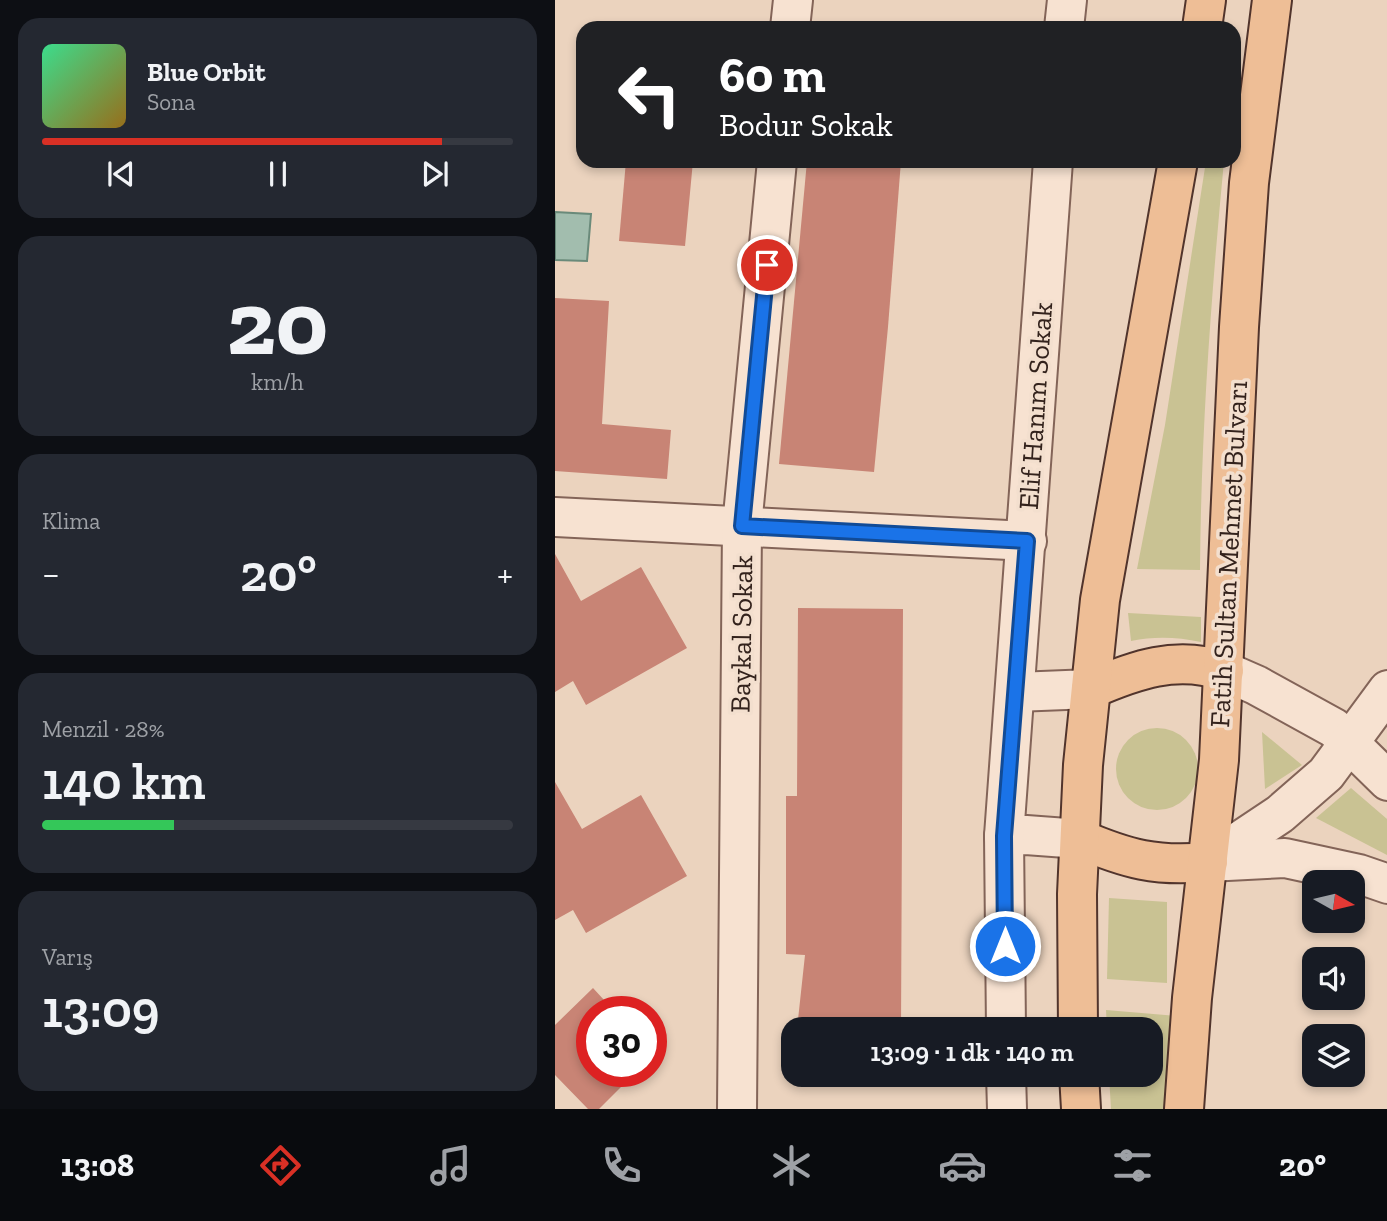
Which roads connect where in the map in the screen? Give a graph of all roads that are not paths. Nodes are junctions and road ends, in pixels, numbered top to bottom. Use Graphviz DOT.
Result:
graph roads {
  1 [pos="793,0"];
  2 [pos="1067,0"];
  3 [pos="1206,0"];
  4 [pos="1272,0"];
  5 [pos="791,21"];
  6 [pos="1065,21"];
  7 [pos="1203,21"];
  8 [pos="776,168"];
  9 [pos="1053,168"];
  10 [pos="1177,168"];
  11 [pos="555,517"];
  12 [pos="742,526"];
  13 [pos="1027,541"];
  14 [pos="1224,671"];
  15 [pos="1091,690"];
  16 [pos="1387,690"];
  17 [pos="1015,692"];
  18 [pos="1387,742"];
  19 [pos="1350,744"];
  20 [pos="1387,781"];
  21 [pos="1004,836"];
  22 [pos="1080,839"];
  23 [pos="1208,862"];
  24 [pos="1387,884"];
  25 [pos="1006,1017"];
  26 [pos="1078,1017"];
  27 [pos="1006,1087"];
  28 [pos="1080,1087"];
  29 [pos="737,1109"];
  30 [pos="1007,1109"];
  31 [pos="1081,1109"];
  32 [pos="1184,1109"];
  1 -- 5 [label="street"];
  2 -- 6 [label="street"];
  3 -- 7 [label="main road"];
  4 -- 14 [label="main road, Fatih Sultan Mehmet Bulvarı"];
  8 -- 12 [label="street, Baykal Sokak"];
  9 -- 13 [label="street, Elif Hanım Sokak"];
  10 -- 15 [label="main road"];
  11 -- 12 [label="street"];
  12 -- 13 [label="street"];
  12 -- 29 [label="street, Baykal Sokak"];
  13 -- 17 [label="street, Elif Hanım Sokak"];
  14 -- 15 [label="main road"];
  14 -- 19 [label="street"];
  14 -- 23 [label="main road, Fatih Sultan Mehmet Bulvarı"];
  15 -- 17 [label="street"];
  15 -- 22 [label="main road"];
  16 -- 19 [label="street"];
  17 -- 21 [label="street, Elif Hanım Sokak"];
  18 -- 19 [label="street"];
  19 -- 20 [label="street"];
  19 -- 23 [label="street"];
  21 -- 22 [label="street"];
  21 -- 25 [label="street, Elif Hanım Sokak"];
  22 -- 23 [label="main road"];
  22 -- 26 [label="main road"];
  23 -- 24 [label="street"];
  23 -- 32 [label="main road, Fatih Sultan Mehmet Bulvarı"];
  27 -- 30 [label="street"];
  28 -- 31 [label="main road"];
}
